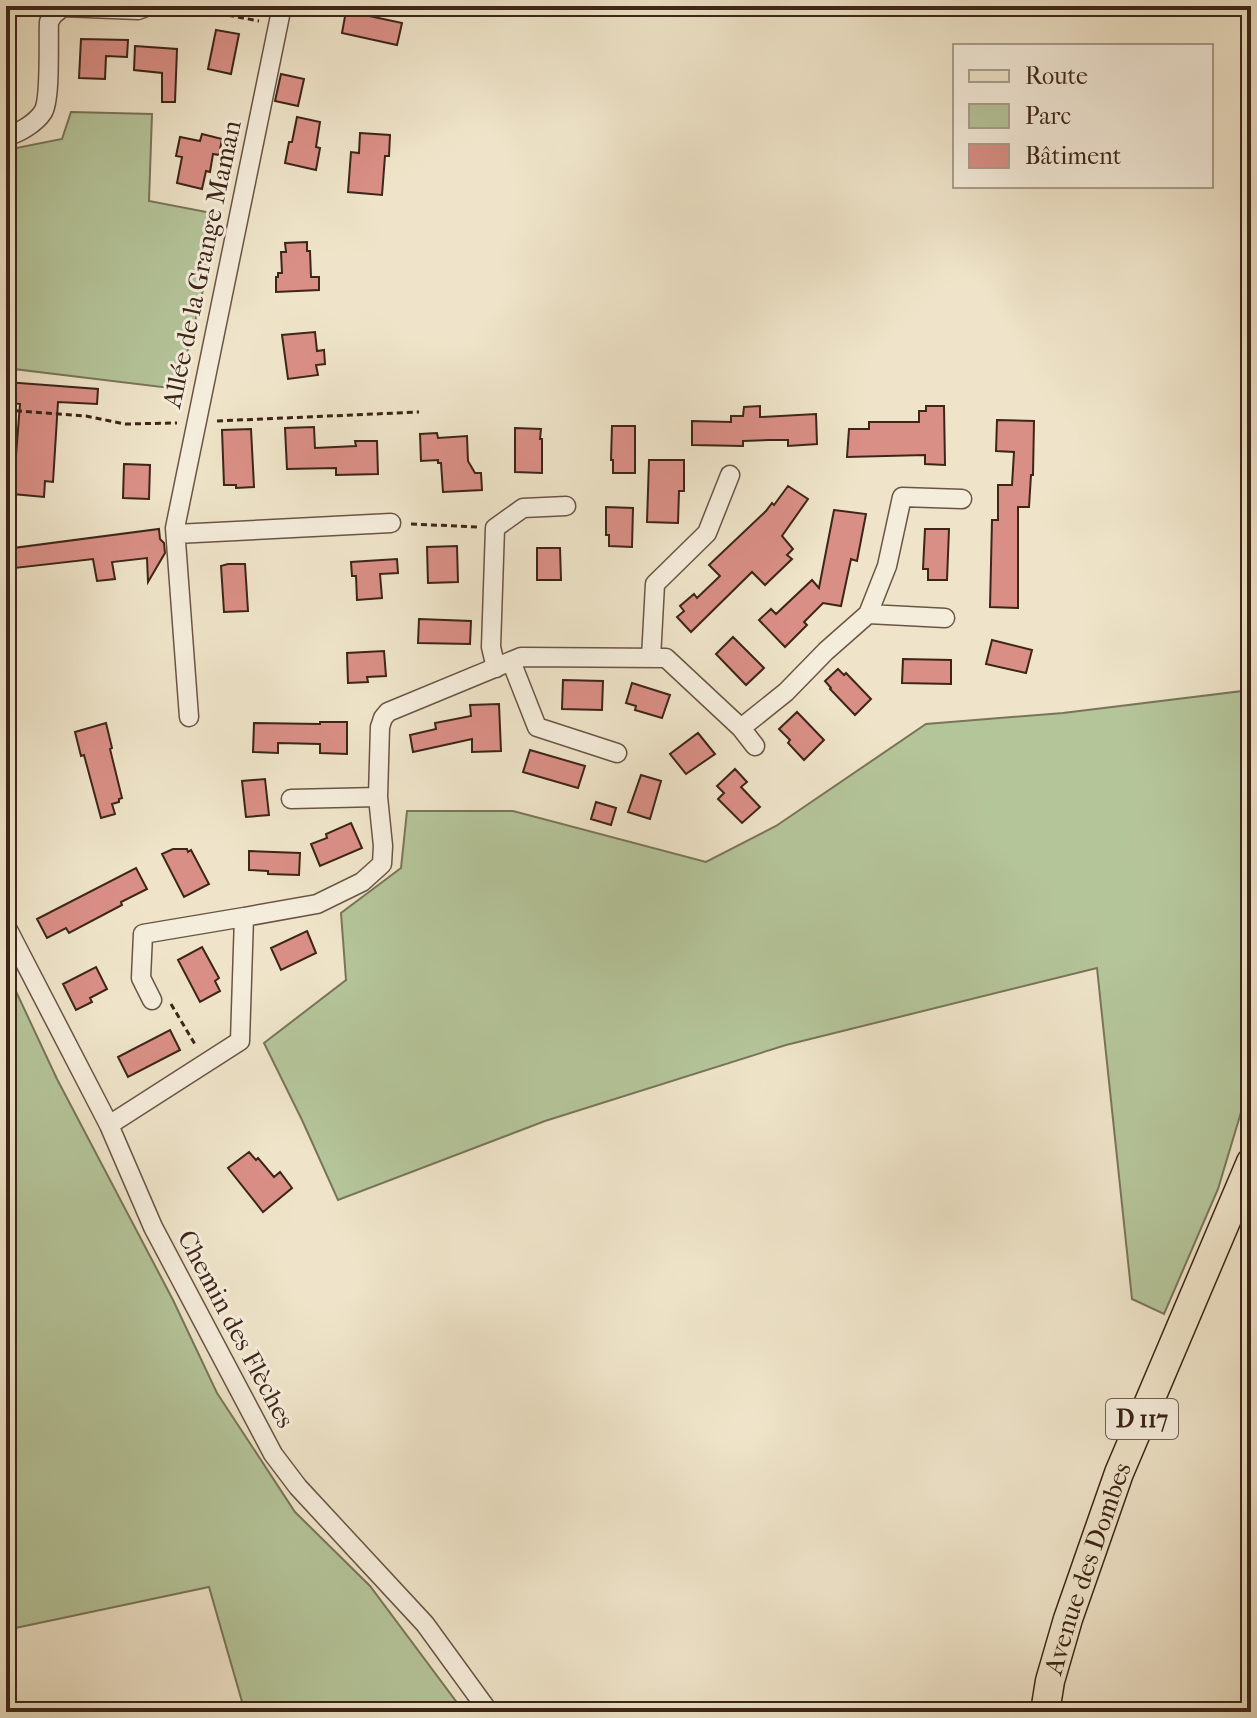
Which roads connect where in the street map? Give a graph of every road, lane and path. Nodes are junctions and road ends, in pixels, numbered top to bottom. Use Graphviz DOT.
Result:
graph roads {
  1 [pos="149,6"];
  2 [pos="179,6"];
  3 [pos="280,15"];
  4 [pos="6,136"];
  5 [pos="730,475"];
  6 [pos="962,499"];
  7 [pos="566,506"];
  8 [pos="391,523"];
  9 [pos="495,528"];
  10 [pos="176,534"];
  11 [pos="868,614"];
  12 [pos="945,618"];
  13 [pos="651,658"];
  14 [pos="504,664"];
  15 [pos="189,717"];
  16 [pos="741,728"];
  17 [pos="755,746"];
  18 [pos="617,753"];
  19 [pos="378,797"];
  20 [pos="291,799"];
  21 [pos="244,917"];
  22 [pos="6,926"];
  23 [pos="152,1000"];
  24 [pos="206,1063"];
  25 [pos="109,1125"];
  26 [pos="1251,1162"];
  27 [pos="489,1712"];
  28 [pos="1045,1712"];
  1 -- 4 [label="street"];
  2 -- 3 [label="path"];
  3 -- 10 [label="street, Allée de la Grange Maman"];
  5 -- 13 [label="street"];
  6 -- 11 [label="street"];
  7 -- 9 [label="street"];
  8 -- 9 [label="path"];
  8 -- 10 [label="street"];
  9 -- 14 [label="street"];
  10 -- 15 [label="street, Allée de la Grange Maman"];
  11 -- 12 [label="street"];
  11 -- 16 [label="street"];
  13 -- 14 [label="street"];
  13 -- 16 [label="street"];
  14 -- 18 [label="street"];
  14 -- 19 [label="street"];
  16 -- 17 [label="street"];
  19 -- 20 [label="street"];
  19 -- 21 [label="street"];
  21 -- 23 [label="street"];
  21 -- 24 [label="street"];
  22 -- 25 [label="street, Chemin des Flèches"];
  23 -- 24 [label="path"];
  24 -- 25 [label="street"];
  25 -- 27 [label="street, Chemin des Flèches"];
  26 -- 28 [label="main road, Avenue des Dombes / D 117"];
}
